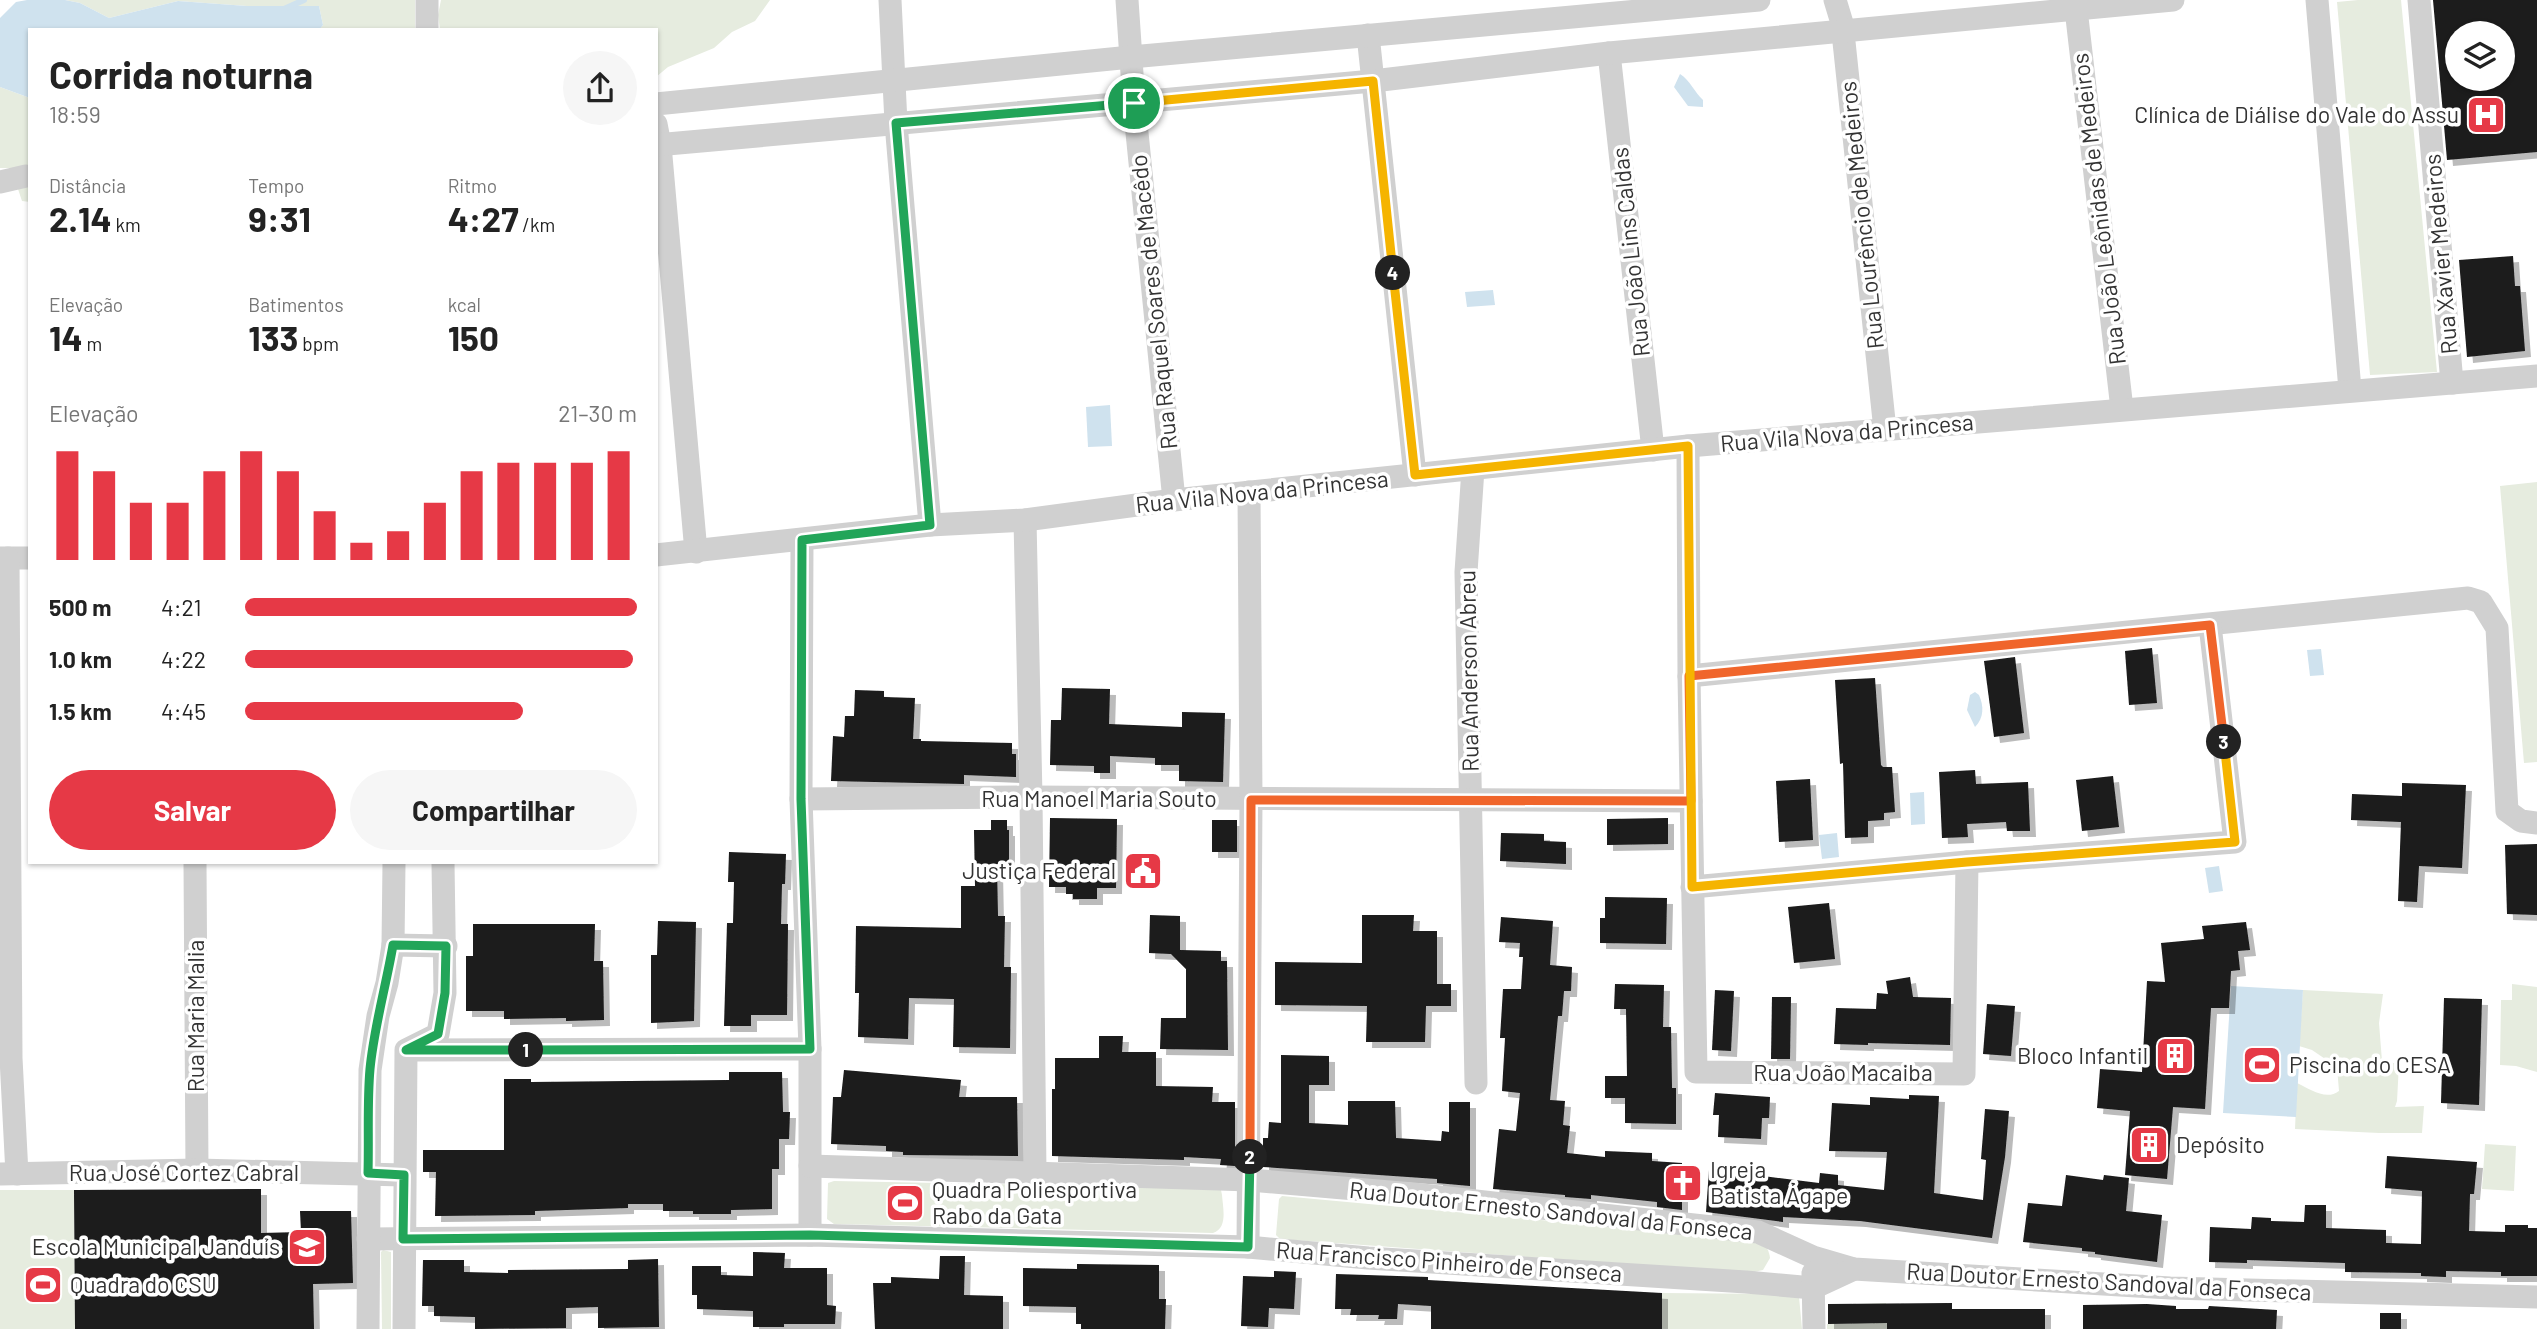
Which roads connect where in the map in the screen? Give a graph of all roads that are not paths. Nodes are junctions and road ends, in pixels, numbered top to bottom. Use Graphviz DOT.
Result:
graph roads {
  1 [pos="427,0"];
  2 [pos="890,0"];
  3 [pos="1127,0"];
  4 [pos="1759,0"];
  5 [pos="1835,0"];
  6 [pos="2173,0"];
  7 [pos="2317,0"];
  8 [pos="2419,0"];
  9 [pos="1711,4"];
  10 [pos="2076,9"];
  11 [pos="427,28"];
  12 [pos="1842,30"];
  13 [pos="1368,35"];
  14 [pos="1715,42"];
  15 [pos="1609,53"];
  16 [pos="1131,57"];
  17 [pos="1373,81"];
  18 [pos="895,82"];
  19 [pos="1134,103"];
  20 [pos="658,104"];
  21 [pos="896,123"];
  22 [pos="658,138"];
  23 [pos="26,176"];
  24 [pos="0,182"];
  25 [pos="2537,376"];
  26 [pos="2452,383"];
  27 [pos="2350,390"];
  28 [pos="2122,409"];
  29 [pos="1885,430"];
  30 [pos="1688,446"];
  31 [pos="1653,450"];
  32 [pos="1473,469"];
  33 [pos="1415,475"];
  34 [pos="1249,492"];
  35 [pos="1174,500"];
  36 [pos="1025,520"];
  37 [pos="930,525"];
  38 [pos="802,540"];
  39 [pos="696,552"];
  40 [pos="658,555"];
  41 [pos="12,558"];
  42 [pos="2210,625"];
  43 [pos="1689,676"];
  44 [pos="1031,797"];
  45 [pos="801,799"];
  46 [pos="1471,799"];
  47 [pos="1251,800"];
  48 [pos="1691,801"];
  49 [pos="2537,823"];
  50 [pos="1967,862"];
  51 [pos="195,864"];
  52 [pos="394,864"];
  53 [pos="443,864"];
  54 [pos="1692,887"];
  55 [pos="393,945"];
  56 [pos="446,946"];
  57 [pos="810,1049"];
  58 [pos="406,1050"];
  59 [pos="1476,1083"];
  60 [pos="810,1166"];
  61 [pos="197,1170"];
  62 [pos="368,1173"];
  63 [pos="1035,1173"];
  64 [pos="8,1174"];
  65 [pos="404,1175"];
  66 [pos="1250,1180"];
  67 [pos="810,1235"];
  68 [pos="368,1239"];
  69 [pos="403,1239"];
  70 [pos="1248,1247"];
  71 [pos="1813,1257"];
  72 [pos="1854,1269"];
  73 [pos="1813,1288"];
  74 [pos="2537,1297"];
  75 [pos="368,1329"];
  76 [pos="404,1329"];
  77 [pos="1814,1329"];
  1 -- 11 [label="street"];
  2 -- 18 [label="street"];
  3 -- 16 [label="street, Rua Raquel Soares de Macêdo"];
  4 -- 9 [label="street"];
  5 -- 12 [label="street, Rua Lourêncio de Medeiros"];
  6 -- 10 [label="street"];
  7 -- 27 [label="street"];
  8 -- 26 [label="street, Rua Xavier Medeiros"];
  9 -- 13 [label="street"];
  9 -- 14 [label="street"];
  10 -- 12 [label="street"];
  10 -- 28 [label="street, Rua João Leônidas de Medeiros"];
  12 -- 14 [label="street"];
  12 -- 29 [label="street, Rua Lourêncio de Medeiros"];
  13 -- 16 [label="street"];
  13 -- 17 [label="street"];
  14 -- 15 [label="street"];
  15 -- 17 [label="street"];
  15 -- 31 [label="street, Rua João Lins Caldas"];
  16 -- 18 [label="street"];
  16 -- 19 [label="street, Rua Raquel Soares de Macêdo"];
  17 -- 19 [label="street"];
  17 -- 33 [label="street"];
  18 -- 20 [label="street"];
  18 -- 21 [label="street"];
  19 -- 21 [label="street"];
  19 -- 35 [label="street, Rua Raquel Soares de Macêdo"];
  21 -- 22 [label="street"];
  21 -- 37 [label="street"];
  22 -- 39 [label="street"];
  23 -- 24 [label="street"];
  25 -- 26 [label="street, Rua Vila Nova da Princesa"];
  26 -- 27 [label="street, Rua Vila Nova da Princesa"];
  27 -- 28 [label="street, Rua Vila Nova da Princesa"];
  28 -- 29 [label="street, Rua Vila Nova da Princesa"];
  29 -- 30 [label="street, Rua Vila Nova da Princesa"];
  30 -- 31 [label="street, Rua Vila Nova da Princesa"];
  30 -- 43 [label="street"];
  31 -- 32 [label="street, Rua Vila Nova da Princesa"];
  32 -- 33 [label="street, Rua Vila Nova da Princesa"];
  32 -- 46 [label="street, Rua Anderson Abreu"];
  33 -- 34 [label="street, Rua Vila Nova da Princesa"];
  34 -- 35 [label="street, Rua Vila Nova da Princesa"];
  34 -- 47 [label="street"];
  35 -- 36 [label="street, Rua Vila Nova da Princesa"];
  36 -- 37 [label="street, Rua Vila Nova da Princesa"];
  36 -- 44 [label="street"];
  37 -- 38 [label="street, Rua Vila Nova da Princesa"];
  38 -- 39 [label="street, Rua Vila Nova da Princesa"];
  38 -- 45 [label="street"];
  39 -- 40 [label="street, Rua Vila Nova da Princesa"];
  41 -- 64 [label="street"];
  42 -- 43 [label="street"];
  42 -- 49 [label="street"];
  42 -- 50 [label="street"];
  43 -- 48 [label="street"];
  44 -- 45 [label="street, Rua Manoel Maria Souto"];
  44 -- 47 [label="street, Rua Manoel Maria Souto"];
  44 -- 63 [label="street"];
  45 -- 57 [label="street"];
  46 -- 47 [label="street, Rua Manoel Maria Souto"];
  46 -- 48 [label="street, Rua Manoel Maria Souto"];
  46 -- 59 [label="street, Rua Anderson Abreu"];
  47 -- 66 [label="street"];
  48 -- 54 [label="street"];
  50 -- 54 [label="street"];
  50 -- 54 [label="street, Rua João Macaiba"];
  51 -- 61 [label="street, Rua Maria Malia"];
  52 -- 55 [label="street"];
  53 -- 56 [label="street"];
  55 -- 56 [label="street"];
  55 -- 62 [label="street"];
  56 -- 58 [label="street"];
  57 -- 58 [label="street"];
  57 -- 60 [label="street"];
  58 -- 65 [label="street"];
  60 -- 63 [label="street, Rua Doutor Ernesto Sandoval da Fonseca"];
  60 -- 67 [label="street"];
  61 -- 62 [label="street, Rua José Cortez Cabral"];
  61 -- 64 [label="street, Rua José Cortez Cabral"];
  62 -- 65 [label="street, Rua José Cortez Cabral"];
  62 -- 68 [label="street"];
  63 -- 66 [label="street, Rua Doutor Ernesto Sandoval da Fonseca"];
  65 -- 69 [label="street"];
  66 -- 70 [label="street"];
  66 -- 71 [label="street, Rua Doutor Ernesto Sandoval da Fonseca"];
  67 -- 69 [label="street, Rua Francisco Pinheiro de Fonseca"];
  67 -- 70 [label="street, Rua Francisco Pinheiro de Fonseca"];
  68 -- 69 [label="street, Rua Francisco Pinheiro de Fonseca"];
  68 -- 75 [label="street"];
  69 -- 76 [label="street"];
  70 -- 73 [label="street, Rua Francisco Pinheiro de Fonseca"];
  71 -- 72 [label="street, Rua Doutor Ernesto Sandoval da Fonseca"];
  71 -- 73 [label="street"];
  72 -- 73 [label="street, Rua Francisco Pinheiro de Fonseca"];
  72 -- 74 [label="street, Rua Doutor Ernesto Sandoval da Fonseca"];
  73 -- 77 [label="street"];
}
